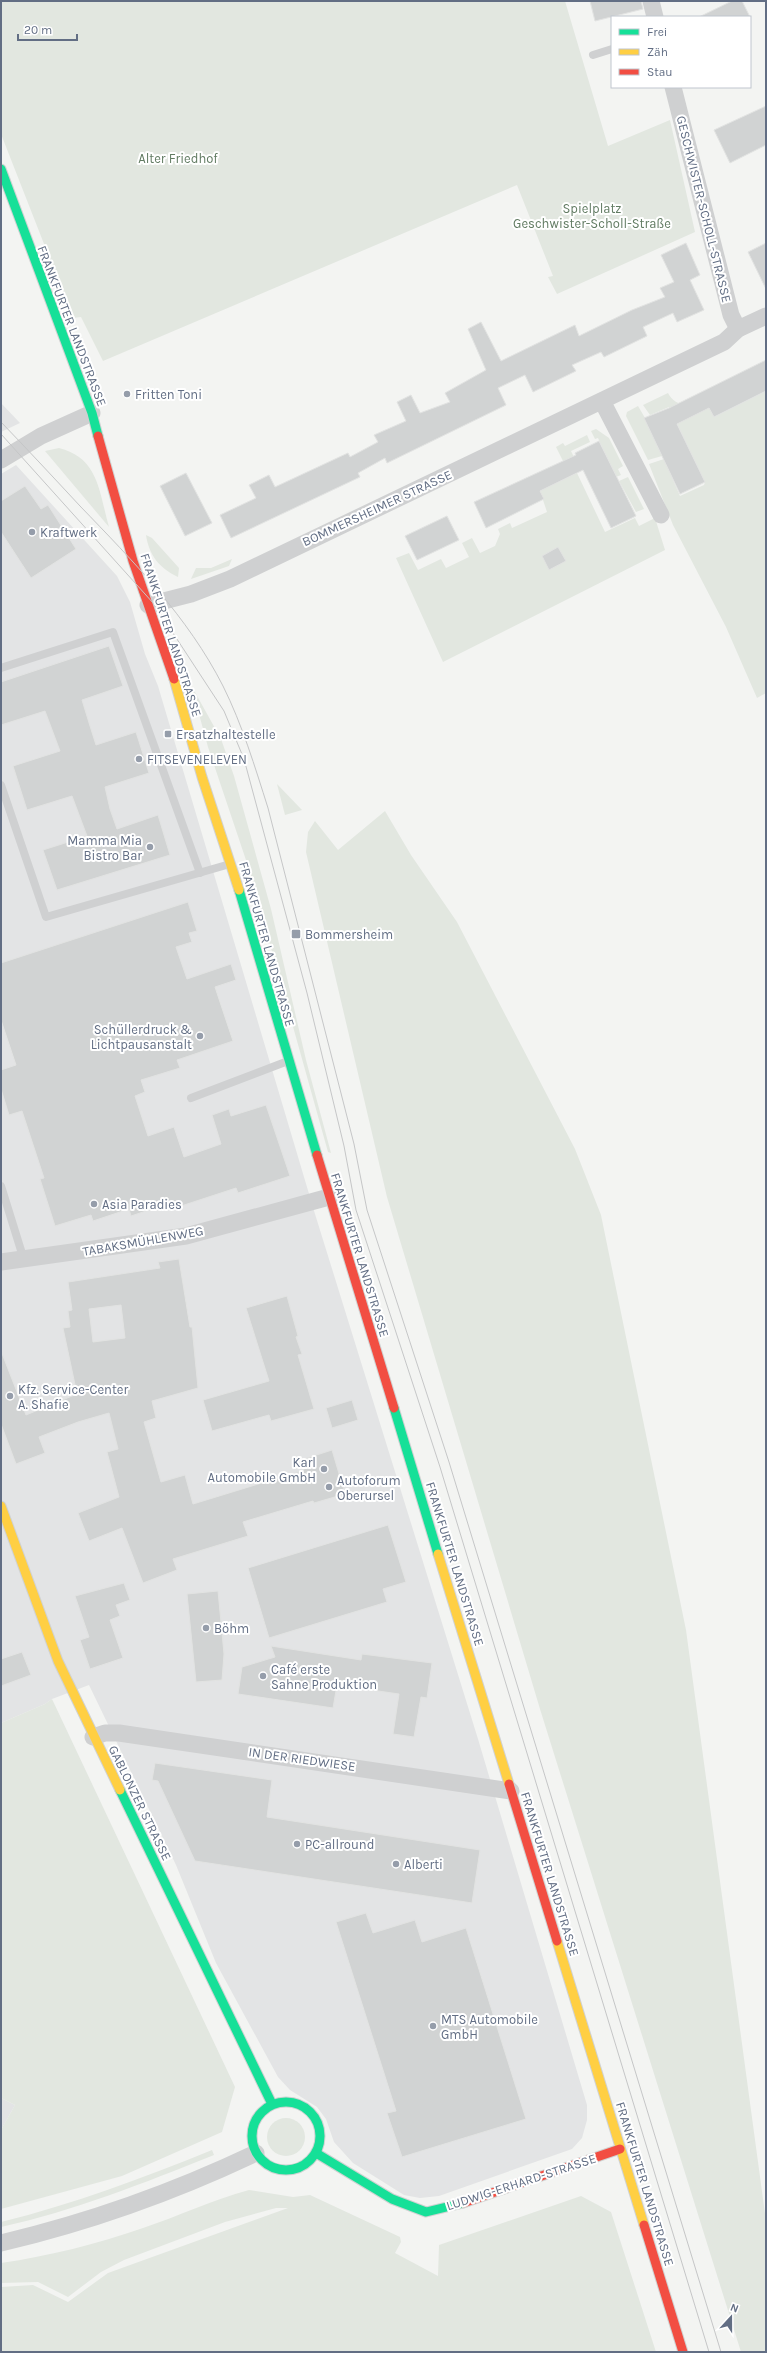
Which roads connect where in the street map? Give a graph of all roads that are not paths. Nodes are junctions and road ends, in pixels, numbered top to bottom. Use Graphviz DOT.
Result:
graph roads {
  1 [pos="651,1"];
  2 [pos="655,16"];
  3 [pos="611,50"];
  4 [pos="592,55"];
  5 [pos="673,88"];
  6 [pos="1,169"];
  7 [pos="766,316"];
  8 [pos="738,330"];
  9 [pos="602,401"];
  10 [pos="92,413"];
  11 [pos="1,460"];
  12 [pos="661,515"];
  13 [pos="148,605"];
  14 [pos="1,668"];
  15 [pos="1,785"];
  16 [pos="230,864"];
  17 [pos="200,873"];
  18 [pos="288,1061"];
  19 [pos="191,1098"];
  20 [pos="1,1186"];
  21 [pos="329,1197"];
  22 [pos="5,1214"];
  23 [pos="24,1260"];
  24 [pos="1,1262"];
  25 [pos="1,1506"];
  26 [pos="94,1736"];
  27 [pos="511,1791"];
  28 [pos="272,2104"];
  29 [pos="620,2149"];
  30 [pos="256,2153"];
  31 [pos="316,2153"];
  32 [pos="1,2242"];
  33 [pos="683,2352"];
  1 -- 2 [label="street"];
  3 -- 4 [label="lane"];
  5 -- 8 [label="street, GESCHWISTER-SCHOLL-STRASSE"];
  6 -- 10 [label="main road, FRANKFURTER LANDSTRASSE"];
  7 -- 8 [label="street, BOMMERSHEIMER STRASSE"];
  8 -- 9 [label="street, BOMMERSHEIMER STRASSE"];
  9 -- 12 [label="street"];
  9 -- 13 [label="street, BOMMERSHEIMER STRASSE"];
  10 -- 11 [label="street"];
  10 -- 13 [label="main road, FRANKFURTER LANDSTRASSE"];
  13 -- 16 [label="main road, FRANKFURTER LANDSTRASSE"];
  14 -- 17 [label="lane"];
  15 -- 17 [label="lane"];
  16 -- 17 [label="lane"];
  16 -- 18 [label="main road, FRANKFURTER LANDSTRASSE"];
  18 -- 19 [label="lane"];
  18 -- 21 [label="main road, FRANKFURTER LANDSTRASSE"];
  20 -- 22 [label="lane"];
  21 -- 23 [label="street, TABAKSMÜHLENWEG"];
  21 -- 27 [label="main road, FRANKFURTER LANDSTRASSE"];
  22 -- 23 [label="lane"];
  23 -- 24 [label="street, TABAKSMÜHLENWEG"];
  25 -- 26 [label="main road, GABLONZER STRASSE"];
  26 -- 27 [label="street, IN DER RIEDWIESE"];
  26 -- 28 [label="main road, GABLONZER STRASSE"];
  27 -- 29 [label="main road, FRANKFURTER LANDSTRASSE"];
  28 -- 30 [label="main road"];
  28 -- 31 [label="main road"];
  29 -- 31 [label="main road, LUDWIG-ERHARD-STRASSE"];
  29 -- 33 [label="main road, FRANKFURTER LANDSTRASSE"];
  30 -- 31 [label="main road"];
  30 -- 32 [label="street"];
}
